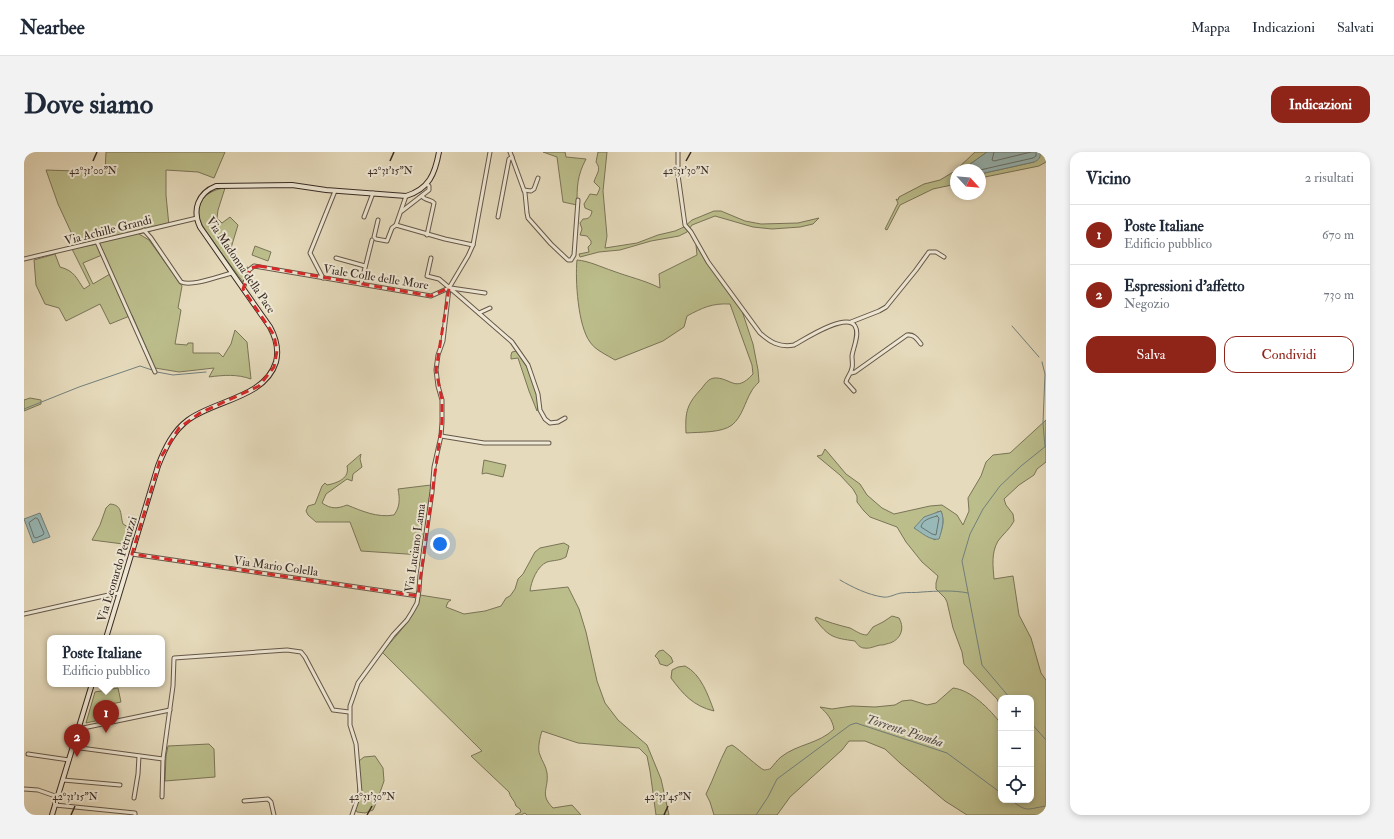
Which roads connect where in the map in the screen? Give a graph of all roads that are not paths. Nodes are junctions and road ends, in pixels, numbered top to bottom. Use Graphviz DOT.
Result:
graph roads {
  1 [pos="439,152"];
  2 [pos="490,152"];
  3 [pos="510,152"];
  4 [pos="678,152"];
  5 [pos="512,157"];
  6 [pos="538,178"];
  7 [pos="427,184"];
  8 [pos="524,190"];
  9 [pos="335,191"];
  10 [pos="373,193"];
  11 [pos="406,196"];
  12 [pos="422,196"];
  13 [pos="578,200"];
  14 [pos="401,213"];
  15 [pos="498,217"];
  16 [pos="197,218"];
  17 [pos="364,218"];
  18 [pos="378,220"];
  19 [pos="396,225"];
  20 [pos="144,230"];
  21 [pos="427,235"];
  22 [pos="372,240"];
  23 [pos="97,242"];
  24 [pos="473,245"];
  25 [pos="336,258"];
  26 [pos="431,258"];
  27 [pos="944,258"];
  28 [pos="24,260"];
  29 [pos="365,266"];
  30 [pos="232,273"];
  31 [pos="323,278"];
  32 [pos="360,284"];
  33 [pos="449,288"];
  34 [pos="243,289"];
  35 [pos="485,293"];
  36 [pos="490,308"];
  37 [pos="479,314"];
  38 [pos="851,322"];
  39 [pos="921,344"];
  40 [pos="272,371"];
  41 [pos="155,372"];
  42 [pos="851,373"];
  43 [pos="854,391"];
  44 [pos="565,418"];
  45 [pos="441,436"];
  46 [pos="549,443"];
  47 [pos="132,554"];
  48 [pos="120,593"];
  49 [pos="418,596"];
  50 [pos="24,614"];
  51 [pos="107,635"];
  52 [pos="91,687"];
  53 [pos="170,710"];
  54 [pos="349,712"];
  55 [pos="79,727"];
  56 [pos="73,747"];
  57 [pos="28,754"];
  58 [pos="139,756"];
  59 [pos="163,758"];
  60 [pos="69,760"];
  61 [pos="63,780"];
  62 [pos="120,785"];
  63 [pos="24,789"];
  64 [pos="58,797"];
  65 [pos="162,797"];
  66 [pos="134,798"];
  67 [pos="244,802"];
  68 [pos="55,805"];
  69 [pos="52,815"];
  70 [pos="135,815"];
  71 [pos="274,815"];
  72 [pos="352,815"];
  1 -- 7 [label="main road"];
  2 -- 24 [label="street"];
  3 -- 5 [label="street"];
  4 -- 38 [label="street"];
  5 -- 8 [label="street"];
  5 -- 15 [label="street"];
  6 -- 8 [label="street"];
  7 -- 11 [label="main road"];
  7 -- 12 [label="street"];
  8 -- 13 [label="street"];
  9 -- 10 [label="main road, Via Madonna della Pace"];
  9 -- 16 [label="main road, Via Madonna della Pace"];
  9 -- 31 [label="street"];
  10 -- 11 [label="main road, Via Madonna della Pace"];
  10 -- 17 [label="street"];
  11 -- 14 [label="street"];
  12 -- 14 [label="street"];
  12 -- 21 [label="street"];
  14 -- 19 [label="street"];
  16 -- 20 [label="street, Via Achille Grandi"];
  16 -- 30 [label="main road, Via Madonna della Pace"];
  18 -- 19 [label="street"];
  19 -- 21 [label="street"];
  20 -- 23 [label="street, Via Achille Grandi"];
  20 -- 30 [label="street"];
  21 -- 24 [label="street"];
  22 -- 29 [label="street"];
  23 -- 28 [label="street, Via Achille Grandi"];
  23 -- 41 [label="street"];
  24 -- 33 [label="street"];
  25 -- 29 [label="street"];
  26 -- 33 [label="street"];
  27 -- 38 [label="street"];
  29 -- 32 [label="street"];
  30 -- 34 [label="main road, Via Madonna della Pace"];
  31 -- 32 [label="street, Viale Colle delle More"];
  31 -- 34 [label="street, Viale Colle delle More"];
  32 -- 33 [label="street, Viale Colle delle More"];
  33 -- 35 [label="street"];
  33 -- 37 [label="street"];
  33 -- 45 [label="street, Via Luciano Lama"];
  34 -- 40 [label="main road, Via Madonna della Pace"];
  36 -- 37 [label="street"];
  37 -- 44 [label="street"];
  38 -- 42 [label="street"];
  39 -- 42 [label="street"];
  40 -- 47 [label="main road, Via Leonardo Petruzzi"];
  42 -- 43 [label="street"];
  45 -- 46 [label="street"];
  45 -- 49 [label="street, Via Luciano Lama"];
  47 -- 48 [label="main road, Via Leonardo Petruzzi"];
  47 -- 49 [label="street, Via Mario Colella"];
  48 -- 50 [label="street"];
  48 -- 51 [label="main road, Via Leonardo Petruzzi"];
  49 -- 54 [label="street, Via Luciano Lama"];
  52 -- 55 [label="main road"];
  53 -- 54 [label="street"];
  53 -- 55 [label="street"];
  53 -- 59 [label="street"];
  54 -- 72 [label="street, Via Luciano Lama"];
  55 -- 56 [label="main road"];
  56 -- 58 [label="street"];
  56 -- 60 [label="main road"];
  57 -- 60 [label="street"];
  58 -- 59 [label="street"];
  58 -- 66 [label="street"];
  59 -- 65 [label="street"];
  60 -- 61 [label="main road"];
  61 -- 62 [label="street"];
  61 -- 64 [label="main road"];
  63 -- 64 [label="street"];
  64 -- 68 [label="main road"];
  67 -- 71 [label="street"];
  68 -- 69 [label="main road"];
  68 -- 70 [label="street"];
}
